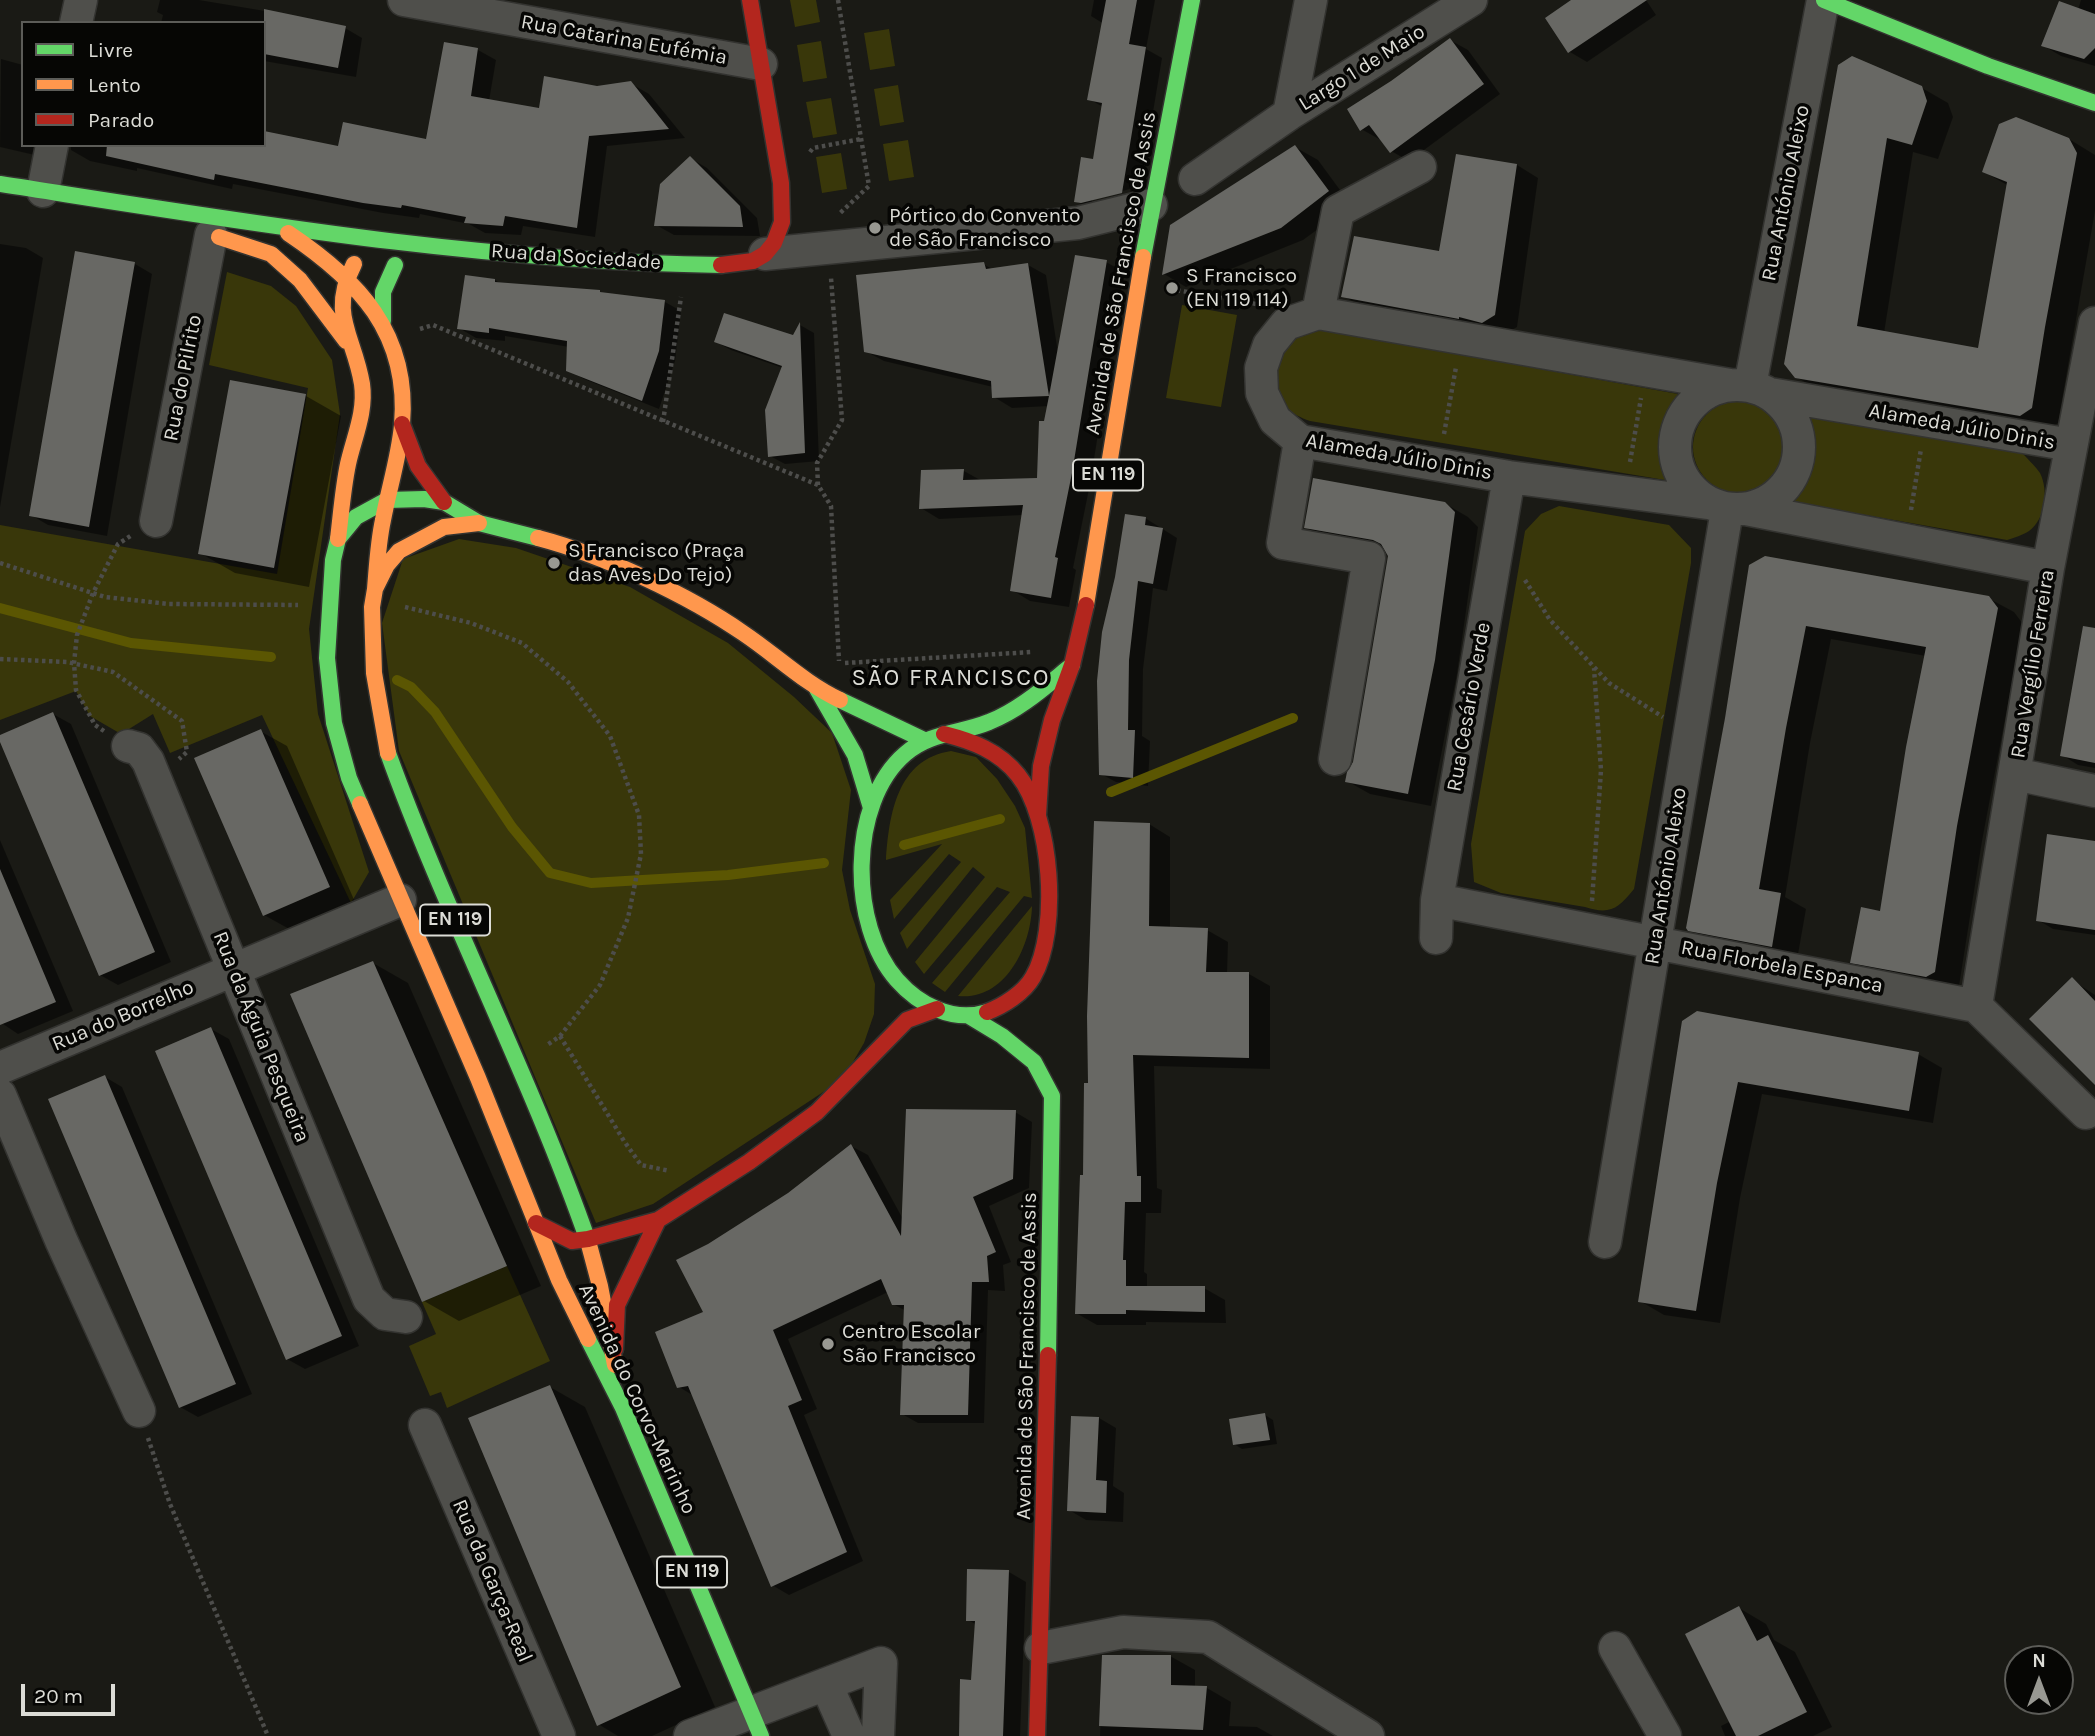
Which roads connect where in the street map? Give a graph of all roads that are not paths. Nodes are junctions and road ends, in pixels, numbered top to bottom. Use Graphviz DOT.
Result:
graph roads {
  1 [pos="81,0"];
  2 [pos="404,0"];
  3 [pos="750,0"];
  4 [pos="1311,0"];
  5 [pos="1471,0"];
  6 [pos="1824,0"];
  7 [pos="1190,4"];
  8 [pos="76,21"];
  9 [pos="761,64"];
  10 [pos="2095,103"];
  11 [pos="1289,114"];
  12 [pos="52,147"];
  13 [pos="1420,167"];
  14 [pos="1195,179"];
  15 [pos="0,184"];
  16 [pos="43,191"];
  17 [pos="128,204"];
  18 [pos="1151,205"];
  19 [pos="279,227"];
  20 [pos="211,235"];
  21 [pos="377,240"];
  22 [pos="421,245"];
  23 [pos="271,254"];
  24 [pos="765,254"];
  25 [pos="395,265"];
  26 [pos="345,276"];
  27 [pos="1318,313"];
  28 [pos="383,321"];
  29 [pos="2095,323"];
  30 [pos="352,350"];
  31 [pos="1750,388"];
  32 [pos="363,404"];
  33 [pos="402,424"];
  34 [pos="1300,441"];
  35 [pos="2071,445"];
  36 [pos="369,454"];
  37 [pos="1509,477"];
  38 [pos="375,479"];
  39 [pos="387,500"];
  40 [pos="444,502"];
  41 [pos="1727,507"];
  42 [pos="156,521"];
  43 [pos="479,523"];
  44 [pos="444,527"];
  45 [pos="338,539"];
  46 [pos="2048,568"];
  47 [pos="375,589"];
  48 [pos="1072,665"];
  49 [pos="817,689"];
  50 [pos="944,734"];
  51 [pos="924,740"];
  52 [pos="128,746"];
  53 [pos="1335,760"];
  54 [pos="2015,774"];
  55 [pos="2095,791"];
  56 [pos="871,808"];
  57 [pos="1037,821"];
  58 [pos="424,846"];
  59 [pos="400,900"];
  60 [pos="1437,900"];
  61 [pos="1436,938"];
  62 [pos="1654,943"];
  63 [pos="233,970"];
  64 [pos="489,1001"];
  65 [pos="1976,1006"];
  66 [pos="937,1009"];
  67 [pos="969,1016"];
  68 [pos="0,1068"];
  69 [pos="0,1095"];
  70 [pos="2086,1113"];
  71 [pos="658,1220"];
  72 [pos="536,1223"];
  73 [pos="588,1239"];
  74 [pos="1605,1242"];
  75 [pos="405,1317"];
  76 [pos="614,1364"];
  77 [pos="623,1408"];
  78 [pos="139,1411"];
  79 [pos="425,1425"];
  80 [pos="1041,1648"];
  81 [pos="1615,1648"];
  82 [pos="826,1684"];
  83 [pos="756,1724"];
  84 [pos="559,1736"];
  85 [pos="690,1736"];
  86 [pos="849,1736"];
  87 [pos="878,1736"];
  88 [pos="1037,1736"];
  89 [pos="1368,1736"];
  90 [pos="1665,1736"];
  1 -- 8 [label="street"];
  2 -- 9 [label="street, Rua Catarina Eufémia"];
  3 -- 9 [label="main road"];
  4 -- 11 [label="street, Largo 1 de Maio"];
  5 -- 11 [label="street, Largo 1 de Maio"];
  6 -- 10 [label="main road"];
  6 -- 31 [label="street, Rua António Aleixo"];
  7 -- 18 [label="main road, Avenida de São Francisco de Assis / EN 119"];
  9 -- 24 [label="main road"];
  11 -- 14 [label="street, Largo 1 de Maio"];
  12 -- 16 [label="street"];
  13 -- 27 [label="street"];
  15 -- 16 [label="main road, Rua da Sociedade"];
  16 -- 17 [label="main road, Rua da Sociedade"];
  17 -- 19 [label="main road, Rua da Sociedade"];
  17 -- 20 [label="main road"];
  18 -- 24 [label="street, Rua da Sociedade"];
  18 -- 48 [label="main road, Avenida de São Francisco de Assis / EN 119"];
  19 -- 21 [label="main road, Rua da Sociedade"];
  19 -- 26 [label="main road"];
  20 -- 23 [label="main road"];
  20 -- 42 [label="street, Rua do Pilrito"];
  21 -- 22 [label="main road, Rua da Sociedade"];
  21 -- 26 [label="main road"];
  22 -- 24 [label="main road, Rua da Sociedade"];
  22 -- 25 [label="main road"];
  23 -- 26 [label="main road"];
  23 -- 30 [label="main road"];
  25 -- 26 [label="main road"];
  25 -- 28 [label="main road"];
  26 -- 28 [label="main road"];
  26 -- 30 [label="main road"];
  27 -- 31 [label="street, Alameda Júlio Dinis"];
  27 -- 34 [label="street, Alameda Júlio Dinis"];
  28 -- 33 [label="main road"];
  29 -- 35 [label="street, Rua Vergílio Ferreira"];
  30 -- 32 [label="main road"];
  31 -- 35 [label="street, Alameda Júlio Dinis"];
  31 -- 41 [label="street"];
  31 -- 41 [label="street"];
  32 -- 36 [label="main road"];
  32 -- 45 [label="main road"];
  33 -- 39 [label="main road"];
  33 -- 40 [label="main road"];
  34 -- 37 [label="street, Alameda Júlio Dinis"];
  34 -- 53 [label="street"];
  35 -- 46 [label="street, Rua Vergílio Ferreira"];
  37 -- 41 [label="street, Alameda Júlio Dinis"];
  37 -- 60 [label="street, Rua Cesário Verde"];
  38 -- 39 [label="main road"];
  39 -- 40 [label="main road, EN 119"];
  39 -- 44 [label="main road"];
  39 -- 45 [label="main road, EN 119"];
  39 -- 47 [label="main road"];
  40 -- 43 [label="main road, EN 119"];
  41 -- 46 [label="street, Alameda Júlio Dinis"];
  41 -- 62 [label="street, Rua António Aleixo"];
  43 -- 44 [label="main road, EN 119"];
  43 -- 49 [label="main road, EN 119"];
  44 -- 47 [label="main road, EN 119"];
  45 -- 59 [label="main road, EN 119"];
  46 -- 54 [label="street, Rua Vergílio Ferreira"];
  47 -- 58 [label="main road, EN 119"];
  48 -- 50 [label="main road, Avenida de São Francisco de Assis / EN 119"];
  48 -- 57 [label="main road, Avenida de São Francisco de Assis / EN 119"];
  49 -- 51 [label="main road, EN 119"];
  49 -- 56 [label="main road, EN 119"];
  50 -- 51 [label="main road, Avenida de São Francisco de Assis / EN 119"];
  50 -- 57 [label="main road, Avenida de São Francisco de Assis / EN 119"];
  51 -- 56 [label="main road, Avenida de São Francisco de Assis / EN 119"];
  52 -- 63 [label="street, Rua da Águia Pesqueira"];
  54 -- 55 [label="street"];
  54 -- 65 [label="street, Rua Vergílio Ferreira"];
  56 -- 66 [label="main road, Avenida de São Francisco de Assis / EN 119"];
  57 -- 67 [label="main road, Avenida de São Francisco de Assis / EN 119"];
  58 -- 59 [label="street"];
  58 -- 64 [label="main road, EN 119"];
  59 -- 63 [label="street, Rua do Borrelho"];
  59 -- 64 [label="street"];
  59 -- 72 [label="main road, Avenida do Corvo-Marinho / EN 119"];
  60 -- 61 [label="street, Rua Cesário Verde"];
  60 -- 62 [label="street, Rua Florbela Espanca"];
  62 -- 65 [label="street, Rua Florbela Espanca"];
  62 -- 74 [label="street, Rua António Aleixo"];
  63 -- 68 [label="street, Rua do Borrelho"];
  63 -- 75 [label="street, Rua da Águia Pesqueira"];
  64 -- 73 [label="main road, EN 119"];
  65 -- 70 [label="street"];
  66 -- 67 [label="main road, Avenida de São Francisco de Assis / EN 119"];
  66 -- 71 [label="main road"];
  67 -- 80 [label="main road, Avenida de São Francisco de Assis"];
  69 -- 78 [label="street"];
  71 -- 73 [label="main road"];
  71 -- 76 [label="main road"];
  72 -- 73 [label="main road"];
  72 -- 77 [label="main road, Avenida do Corvo-Marinho / EN 119"];
  73 -- 76 [label="main road, EN 119"];
  76 -- 77 [label="main road, EN 119"];
  77 -- 83 [label="main road, Avenida do Corvo-Marinho / EN 119"];
  79 -- 84 [label="street, Rua da Garça-Real"];
  80 -- 88 [label="main road, Avenida de São Francisco de Assis"];
  80 -- 89 [label="street"];
  81 -- 90 [label="street"];
  82 -- 83 [label="street"];
  82 -- 86 [label="street"];
  82 -- 87 [label="street"];
  83 -- 85 [label="street"];
}
